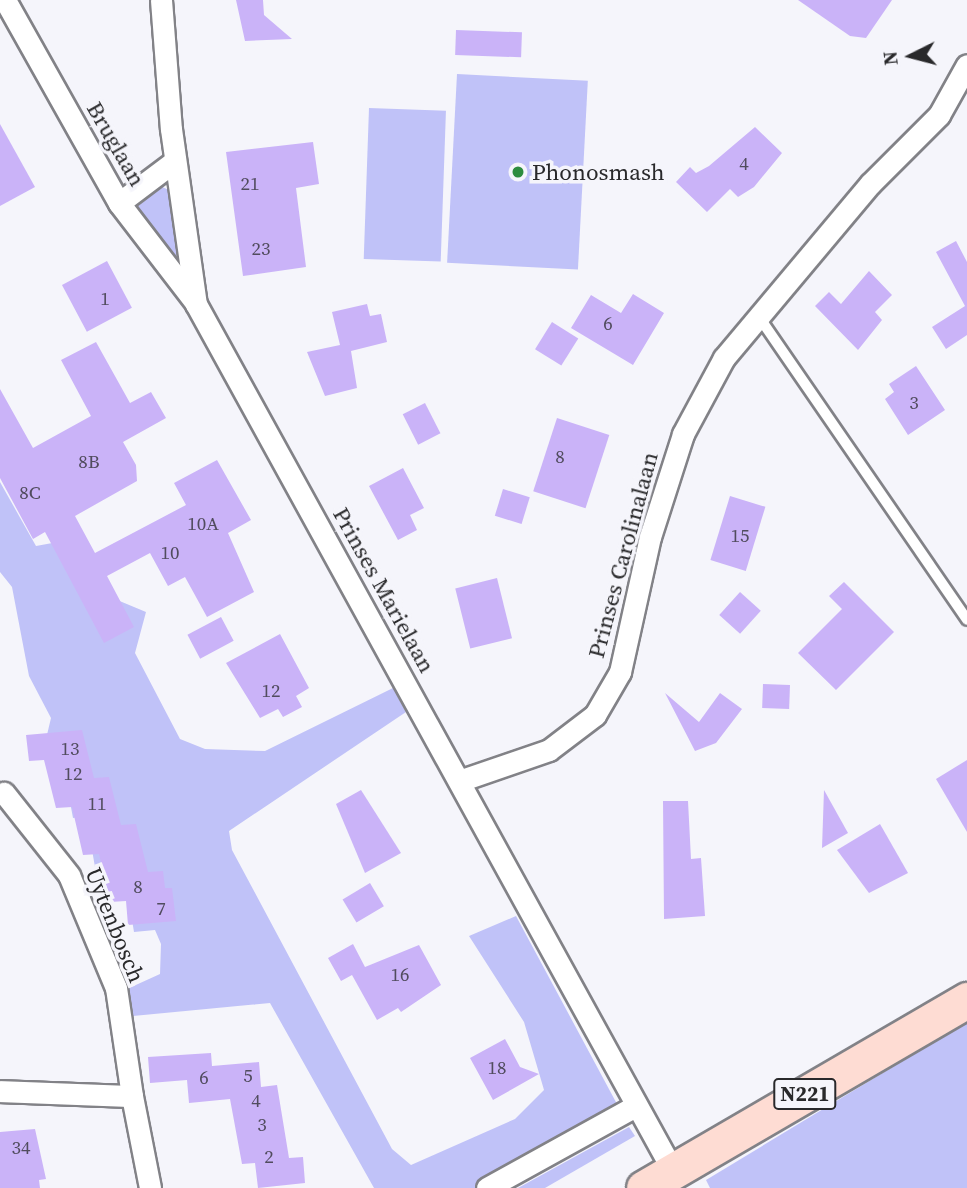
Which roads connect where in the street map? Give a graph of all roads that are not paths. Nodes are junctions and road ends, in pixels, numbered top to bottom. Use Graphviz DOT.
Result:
graph roads {
  1 [pos="5,0"];
  2 [pos="161,0"];
  3 [pos="967,65"];
  4 [pos="175,161"];
  5 [pos="120,203"];
  6 [pos="196,304"];
  7 [pos="756,313"];
  8 [pos="967,620"];
  9 [pos="459,781"];
  10 [pos="4,793"];
  11 [pos="967,1000"];
  12 [pos="0,1091"];
  13 [pos="132,1097"];
  14 [pos="634,1107"];
  15 [pos="659,1180"];
  16 [pos="150,1188"];
  17 [pos="487,1188"];
  1 -- 5 [label="street, Bruglaan"];
  2 -- 4 [label="street, Prinses Marielaan"];
  3 -- 7 [label="street, Prinses Carolinalaan"];
  4 -- 5 [label="street"];
  4 -- 6 [label="street, Prinses Marielaan"];
  5 -- 6 [label="street, Bruglaan"];
  6 -- 9 [label="street, Prinses Marielaan"];
  7 -- 8 [label="lane"];
  7 -- 9 [label="street, Prinses Carolinalaan"];
  9 -- 14 [label="street, Prinses Marielaan"];
  10 -- 13 [label="street, Uytenbosch"];
  11 -- 15 [label="main road, N221"];
  12 -- 13 [label="street"];
  13 -- 16 [label="street, Uytenbosch"];
  14 -- 15 [label="street, Prinses Marielaan"];
  14 -- 17 [label="street"];
}
